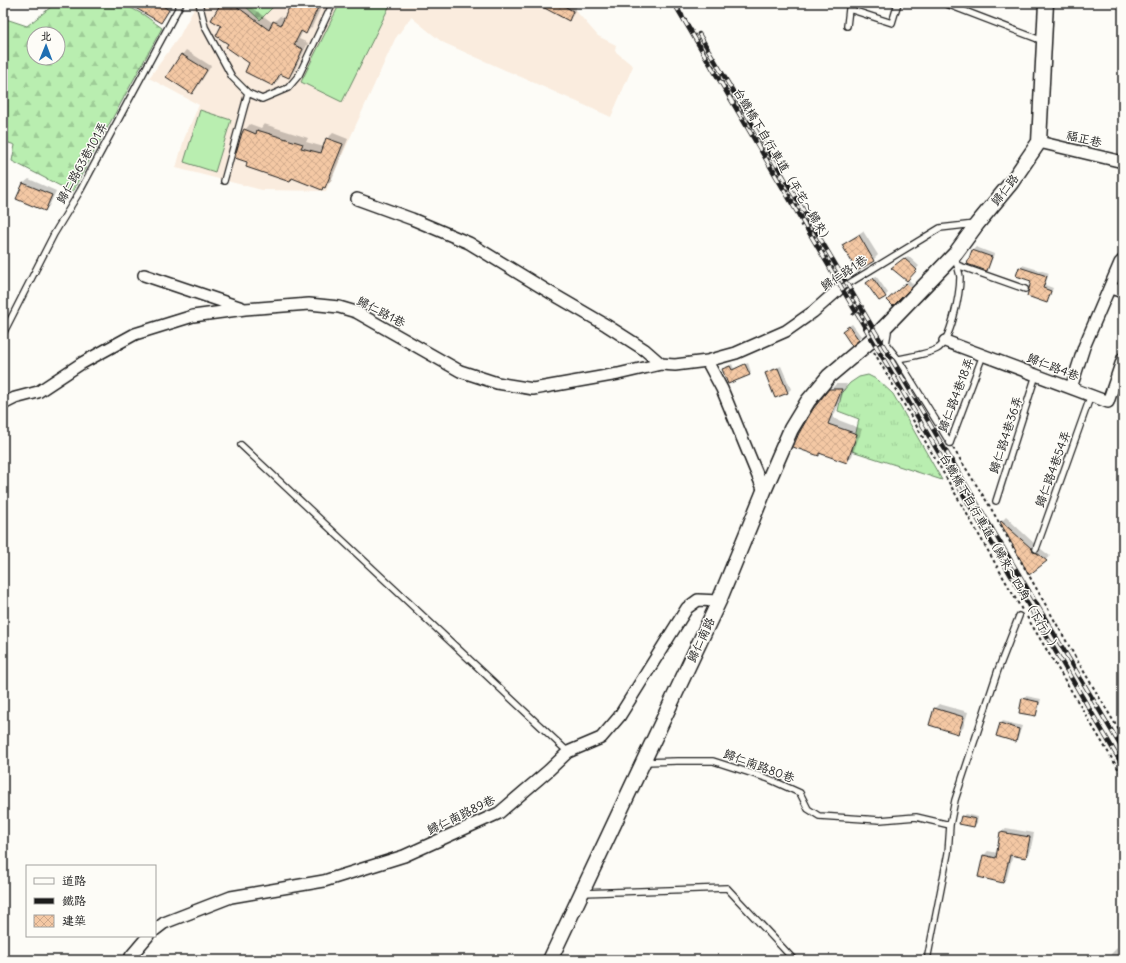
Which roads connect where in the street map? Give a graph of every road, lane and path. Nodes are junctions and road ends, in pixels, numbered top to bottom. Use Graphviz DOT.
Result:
graph roads {
  1 [pos="181,3"];
  2 [pos="199,3"];
  3 [pos="333,3"];
  4 [pos="676,3"];
  5 [pos="898,3"];
  6 [pos="944,3"];
  7 [pos="1046,3"];
  8 [pos="847,26"];
  9 [pos="1043,41"];
  10 [pos="248,93"];
  11 [pos="1039,142"];
  12 [pos="1123,162"];
  13 [pos="224,181"];
  14 [pos="357,199"];
  15 [pos="814,219"];
  16 [pos="807,222"];
  17 [pos="978,224"];
  18 [pos="800,226"];
  19 [pos="956,259"];
  20 [pos="1123,260"];
  21 [pos="144,275"];
  22 [pos="841,288"];
  23 [pos="1111,288"];
  24 [pos="1024,289"];
  25 [pos="1123,292"];
  26 [pos="864,305"];
  27 [pos="245,309"];
  28 [pos="858,310"];
  29 [pos="852,315"];
  30 [pos="886,326"];
  31 [pos="3,334"];
  32 [pos="872,340"];
  33 [pos="945,341"];
  34 [pos="983,355"];
  35 [pos="1123,358"];
  36 [pos="898,360"];
  37 [pos="707,361"];
  38 [pos="661,364"];
  39 [pos="1036,375"];
  40 [pos="1071,388"];
  41 [pos="1091,396"];
  42 [pos="3,404"];
  43 [pos="950,443"];
  44 [pos="241,445"];
  45 [pos="764,491"];
  46 [pos="996,501"];
  47 [pos="1036,549"];
  48 [pos="719,601"];
  49 [pos="1019,616"];
  50 [pos="1123,736"];
  51 [pos="568,752"];
  52 [pos="643,762"];
  53 [pos="1123,778"];
  54 [pos="950,824"];
  55 [pos="580,893"];
  56 [pos="156,929"];
  57 [pos="147,937"];
  58 [pos="131,960"];
  59 [pos="550,960"];
  60 [pos="794,960"];
  61 [pos="928,960"];
  1 -- 31 [label="lane, 歸仁路63巷101弄"];
  2 -- 10 [label="lane"];
  3 -- 10 [label="lane"];
  4 -- 16 [label="path, 台鐵橋下自行車道（平宅～歸來）"];
  5 -- 8 [label="lane"];
  6 -- 9 [label="lane"];
  7 -- 9 [label="street"];
  9 -- 11 [label="street"];
  10 -- 13 [label="lane"];
  11 -- 12 [label="street, 福正巷"];
  11 -- 17 [label="street, 歸仁路"];
  14 -- 38 [label="street"];
  15 -- 16 [label="path"];
  16 -- 18 [label="path"];
  16 -- 22 [label="path, 台鐵橋下自行車道（平宅～歸來）"];
  17 -- 19 [label="street, 歸仁路"];
  17 -- 22 [label="lane, 歸仁路1巷"];
  19 -- 24 [label="lane"];
  19 -- 30 [label="street, 歸仁路"];
  19 -- 33 [label="lane"];
  20 -- 23 [label="street"];
  21 -- 27 [label="street"];
  22 -- 28 [label="path, 台鐵橋下自行車道（平宅～歸來）"];
  22 -- 37 [label="street, 歸仁路1巷"];
  23 -- 25 [label="street"];
  23 -- 40 [label="street"];
  26 -- 28 [label="path"];
  27 -- 38 [label="street, 歸仁路1巷"];
  27 -- 42 [label="street, 歸仁路1巷"];
  28 -- 29 [label="path"];
  28 -- 32 [label="path, 台鐵橋下自行車道（平宅～歸來）"];
  30 -- 32 [label="street, 歸仁路"];
  30 -- 36 [label="lane"];
  32 -- 45 [label="street, 歸仁南路"];
  32 -- 53 [label="path, 台鐵橋下自行車道（歸來～四角（下行））"];
  33 -- 34 [label="street, 歸仁路4巷"];
  33 -- 36 [label="lane"];
  34 -- 39 [label="street, 歸仁路4巷"];
  34 -- 43 [label="lane, 歸仁路4巷18弄"];
  35 -- 41 [label="street, 歸仁路4巷"];
  36 -- 43 [label="lane"];
  37 -- 38 [label="street, 歸仁路1巷"];
  37 -- 45 [label="street"];
  39 -- 40 [label="street, 歸仁路4巷"];
  39 -- 46 [label="lane, 歸仁路4巷36弄"];
  40 -- 41 [label="street, 歸仁路4巷"];
  41 -- 47 [label="lane, 歸仁路4巷54弄"];
  43 -- 50 [label="path"];
  44 -- 51 [label="lane"];
  45 -- 48 [label="street, 歸仁南路"];
  48 -- 51 [label="street, 歸仁南路89巷"];
  48 -- 52 [label="street, 歸仁南路"];
  49 -- 54 [label="lane"];
  51 -- 56 [label="street, 歸仁南路89巷"];
  52 -- 54 [label="lane, 歸仁南路80巷"];
  52 -- 55 [label="street, 歸仁南路"];
  54 -- 61 [label="lane"];
  55 -- 59 [label="street, 歸仁南路"];
  55 -- 60 [label="lane"];
  57 -- 58 [label="street"];
}
